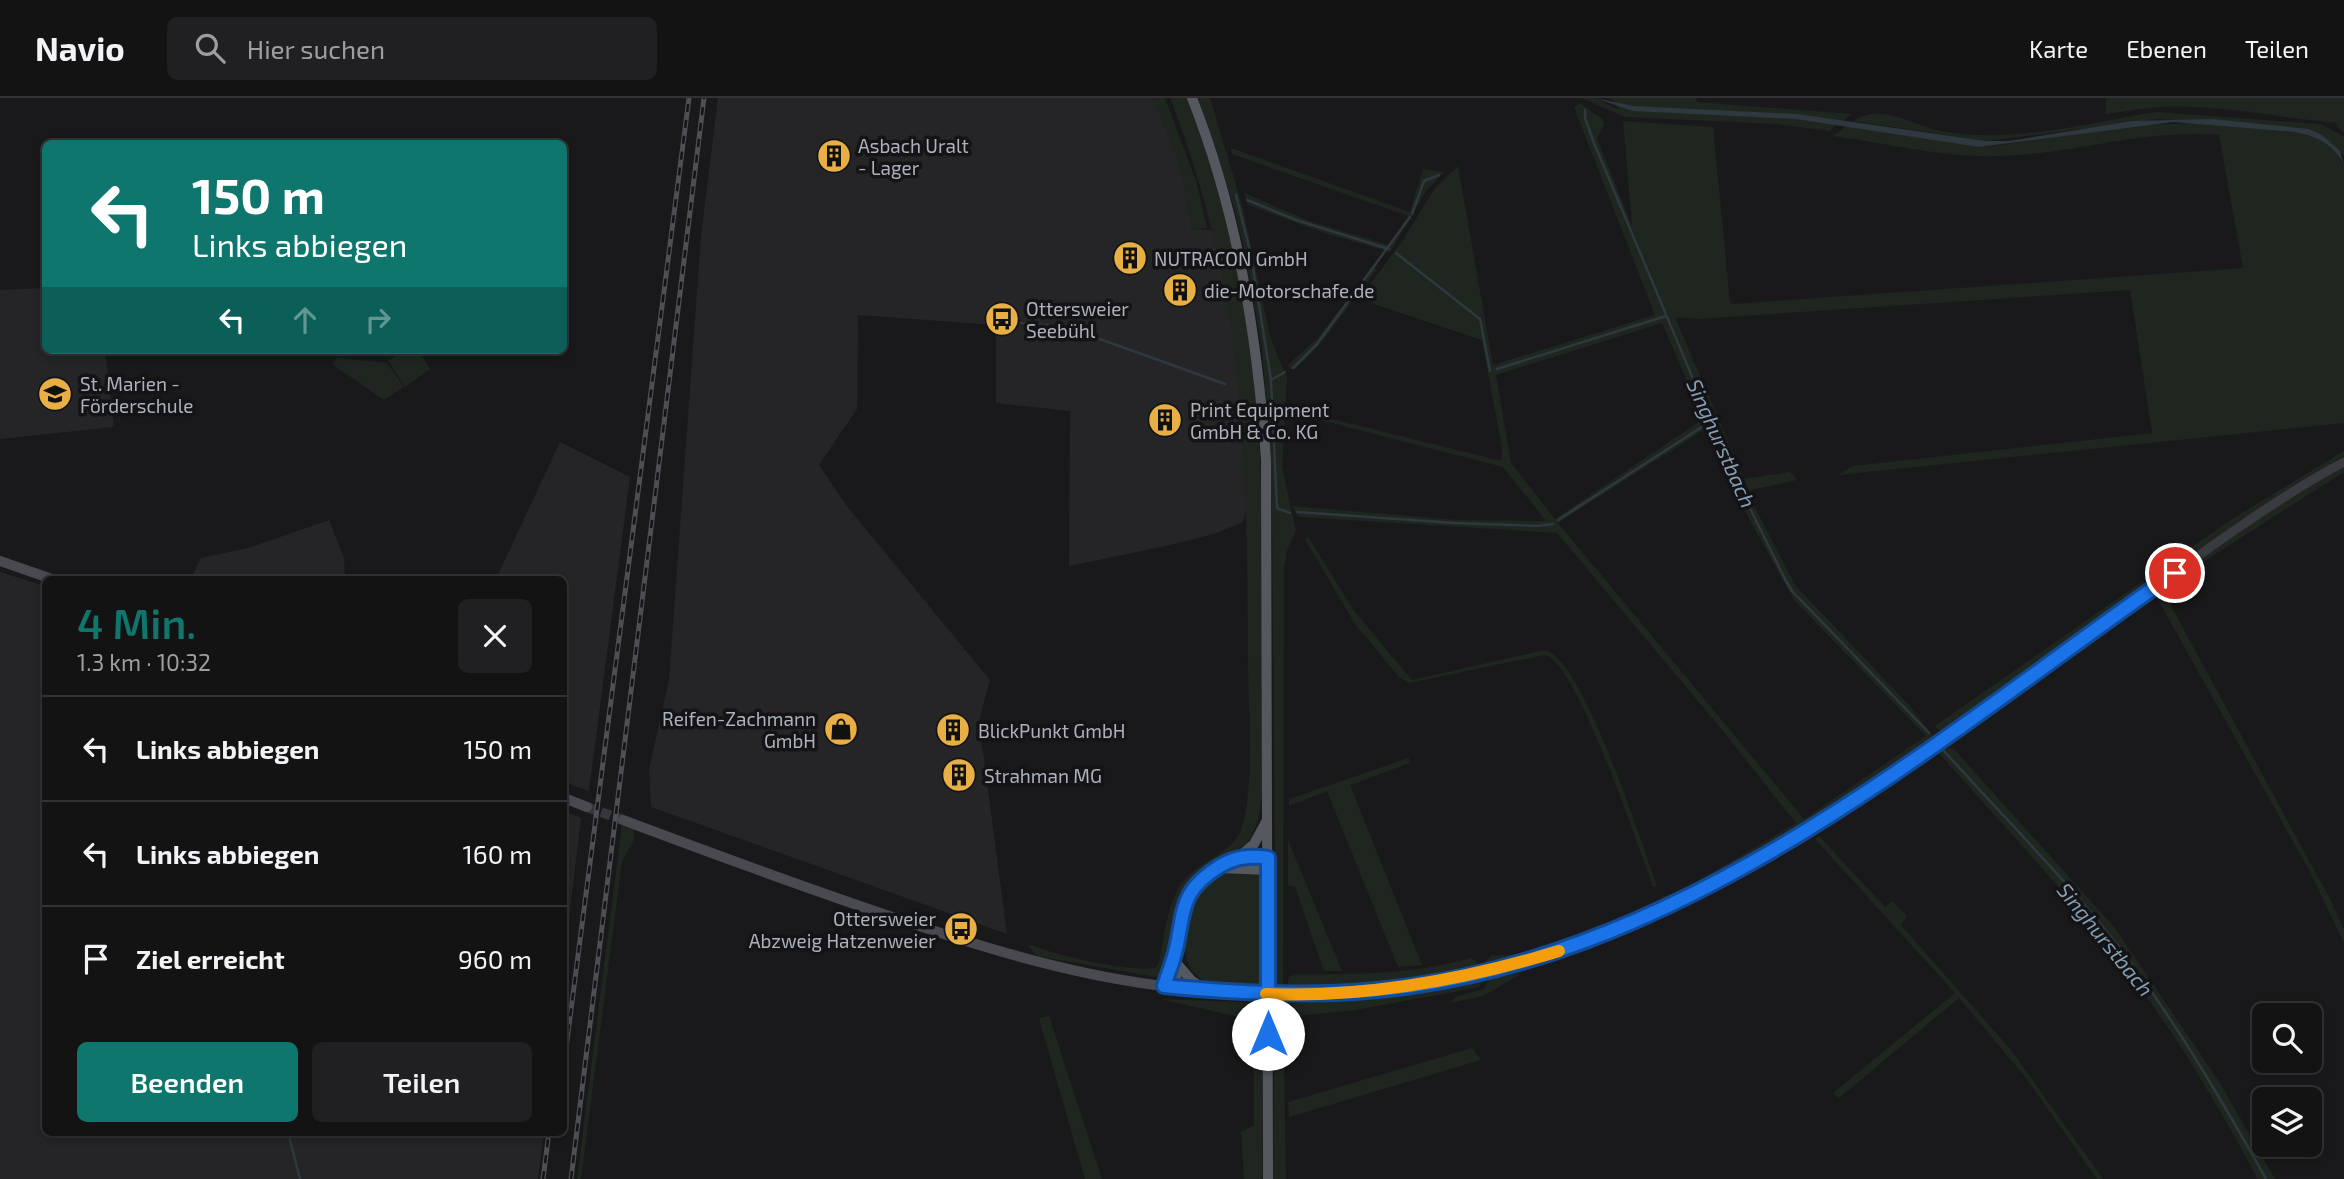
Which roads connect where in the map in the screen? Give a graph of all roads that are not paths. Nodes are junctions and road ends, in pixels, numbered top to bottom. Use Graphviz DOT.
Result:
graph roads {
  1 [pos="1192,98"];
  2 [pos="2344,462"];
  3 [pos="0,561"];
  4 [pos="43,576"];
  5 [pos="567,799"];
  6 [pos="587,807"];
  7 [pos="1268,816"];
  8 [pos="623,820"];
  9 [pos="1239,857"];
  10 [pos="1268,864"];
  11 [pos="1215,869"];
  12 [pos="1176,948"];
  13 [pos="1178,965"];
  14 [pos="1168,987"];
  15 [pos="1208,991"];
  16 [pos="1268,1179"];
  1 -- 7 [label="main road"];
  2 -- 15 [label="street, bridge"];
  3 -- 4 [label="main road"];
  5 -- 6 [label="main road"];
  7 -- 9 [label="main road"];
  7 -- 10 [label="main road"];
  8 -- 14 [label="main road"];
  9 -- 10 [label="main road"];
  9 -- 11 [label="main road"];
  10 -- 11 [label="main road"];
  10 -- 16 [label="main road"];
  11 -- 12 [label="main road"];
  12 -- 13 [label="main road"];
  12 -- 14 [label="main road"];
  13 -- 14 [label="main road"];
  13 -- 15 [label="main road"];
  14 -- 15 [label="street"];
}
